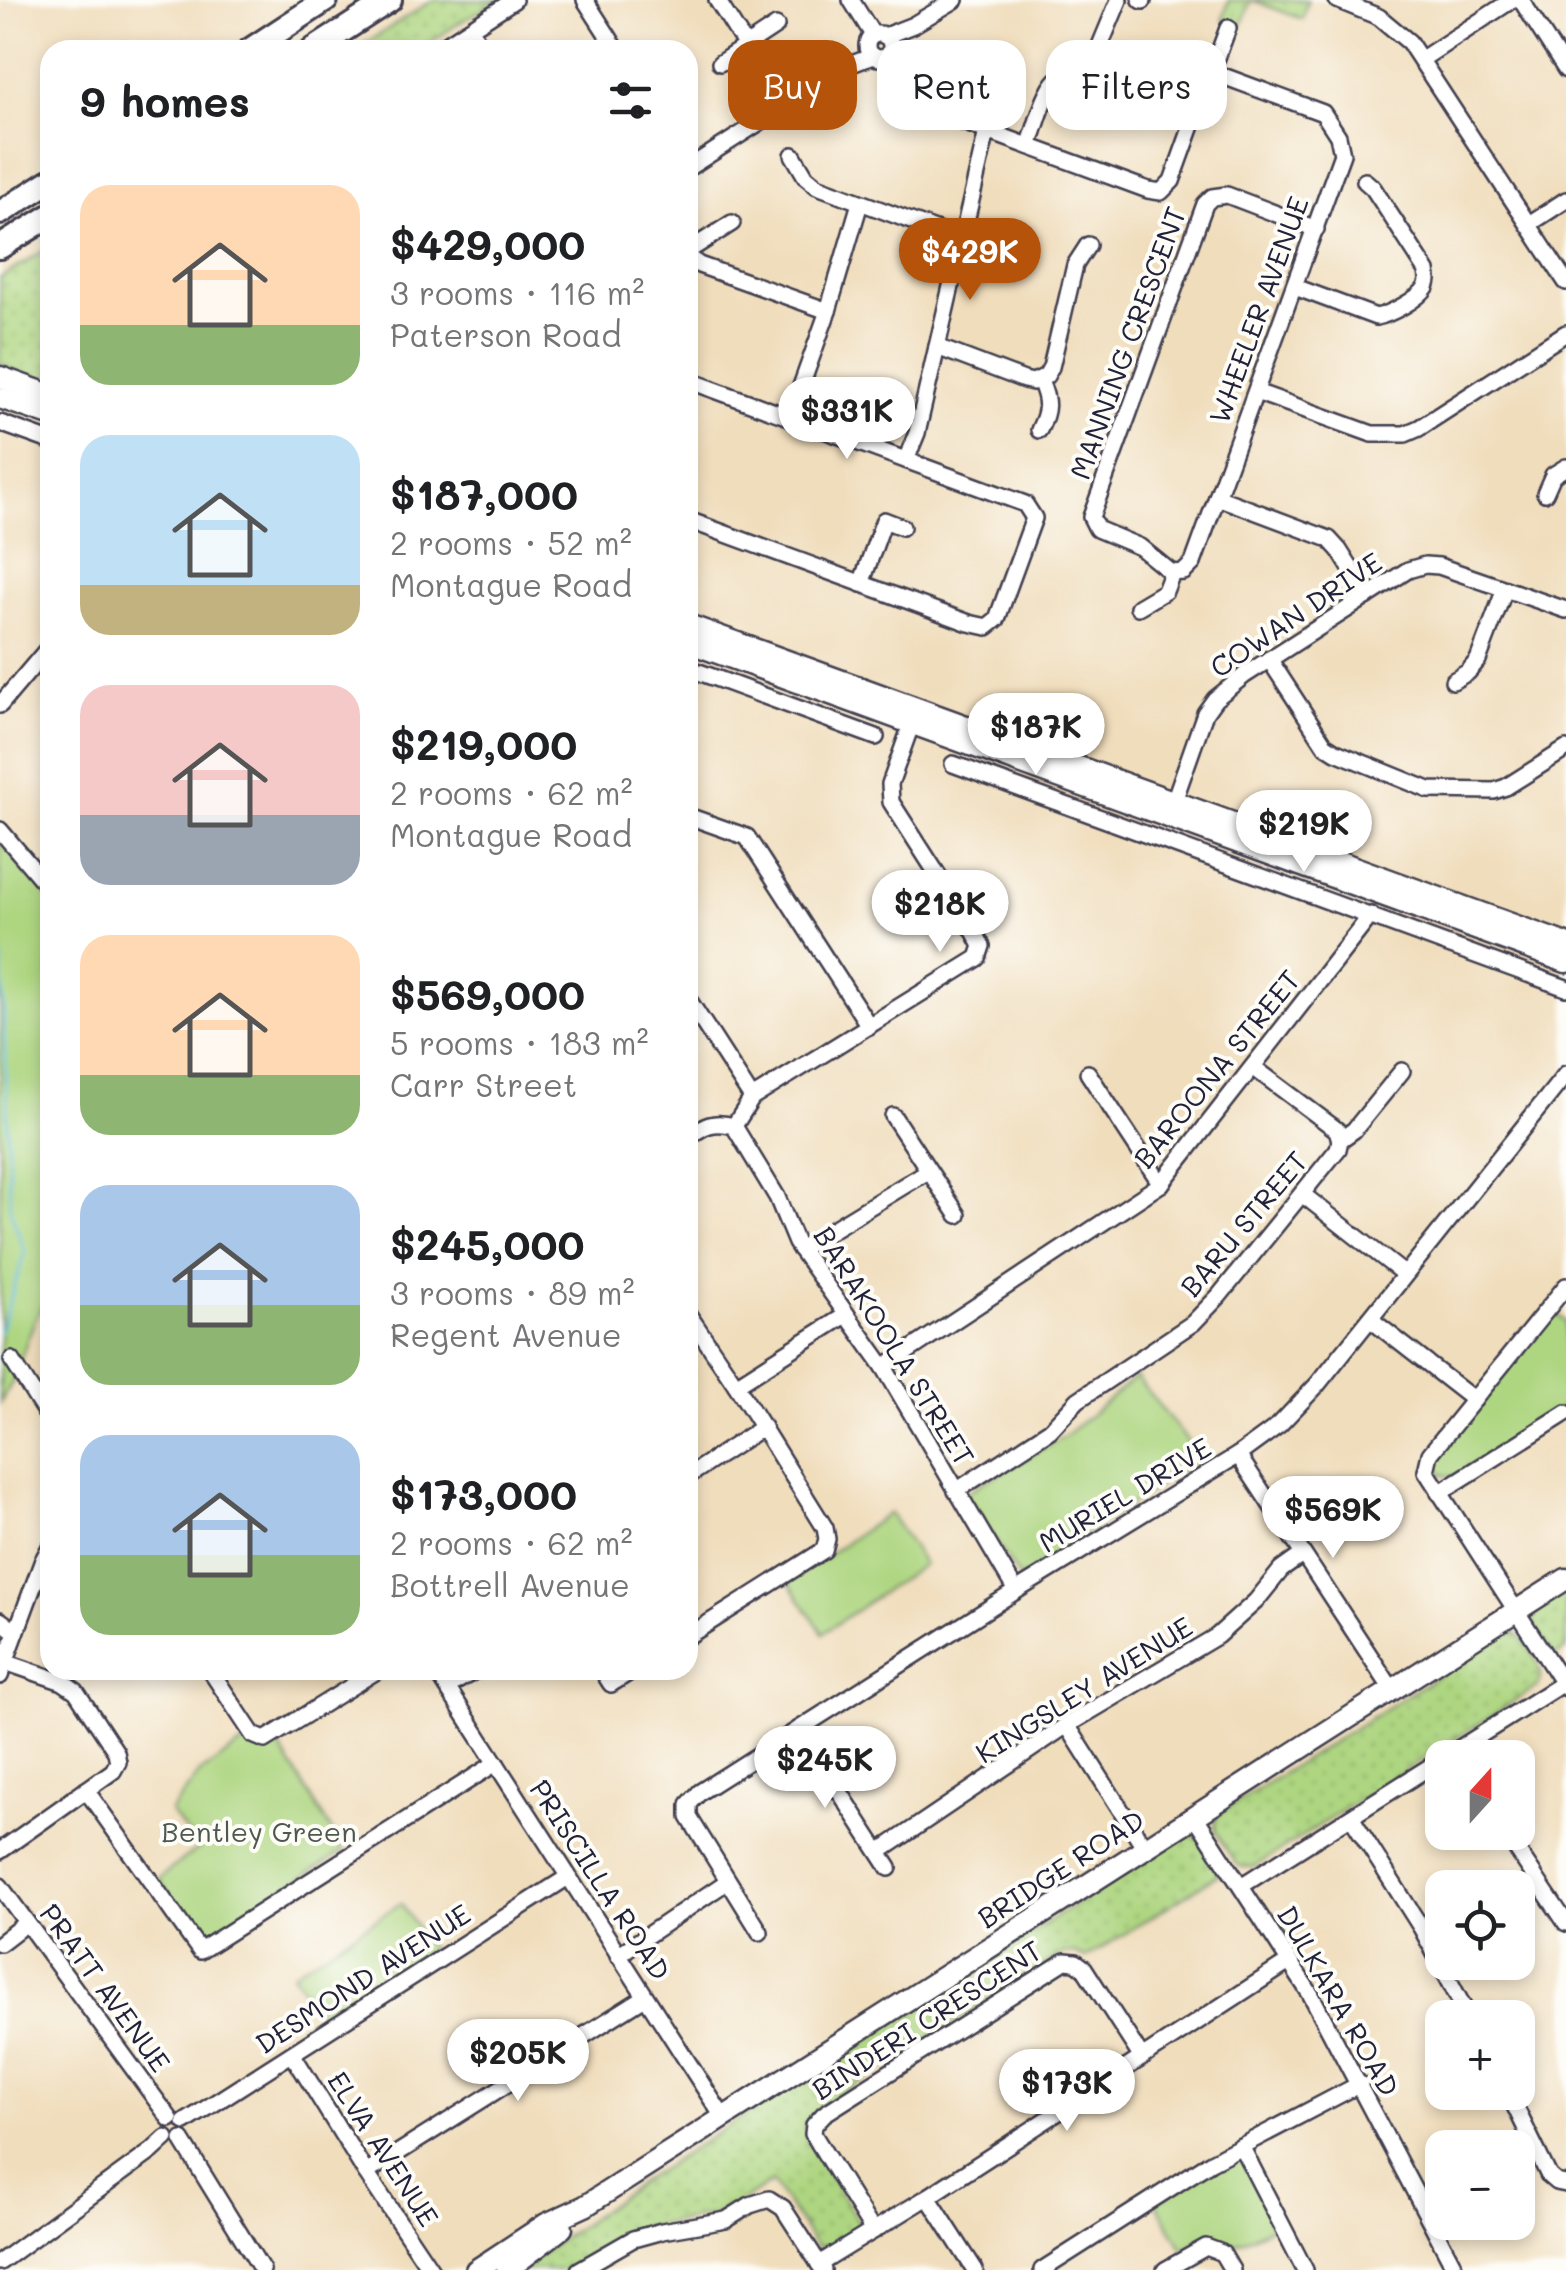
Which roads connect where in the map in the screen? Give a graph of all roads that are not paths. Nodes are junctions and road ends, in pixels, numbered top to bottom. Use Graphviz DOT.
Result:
graph roads {
  1 [pos="326,0"];
  2 [pos="390,0"];
  3 [pos="514,0"];
  4 [pos="717,0"];
  5 [pos="851,0"];
  6 [pos="956,0"];
  7 [pos="1119,0"];
  8 [pos="1337,0"];
  9 [pos="1512,0"];
  10 [pos="1521,0"];
  11 [pos="587,1"];
  12 [pos="776,26"];
  13 [pos="1228,28"];
  14 [pos="470,29"];
  15 [pos="265,40"];
  16 [pos="328,40"];
  17 [pos="453,40"];
  18 [pos="477,40"];
  19 [pos="611,40"];
  20 [pos="742,40"];
  21 [pos="755,40"];
  22 [pos="888,40"];
  23 [pos="1224,40"];
  24 [pos="877,43"];
  25 [pos="877,47"];
  26 [pos="728,58"];
  27 [pos="1422,58"];
  28 [pos="720,63"];
  29 [pos="1566,70"];
  30 [pos="1227,77"];
  31 [pos="1190,130"];
  32 [pos="987,131"];
  33 [pos="1029,146"];
  34 [pos="792,155"];
  35 [pos="698,162"];
  36 [pos="1365,181"];
  37 [pos="40,188"];
  38 [pos="1566,200"];
  39 [pos="860,203"];
  40 [pos="0,214"];
  41 [pos="40,222"];
  42 [pos="732,223"];
  43 [pos="1529,224"];
  44 [pos="1316,229"];
  45 [pos="962,240"];
  46 [pos="1088,245"];
  47 [pos="0,247"];
  48 [pos="698,247"];
  49 [pos="698,264"];
  50 [pos="1566,282"];
  51 [pos="1294,286"];
  52 [pos="828,312"];
  53 [pos="1566,334"];
  54 [pos="937,347"];
  55 [pos="0,377"];
  56 [pos="1040,381"];
  57 [pos="698,384"];
  58 [pos="40,391"];
  59 [pos="1256,392"];
  60 [pos="0,398"];
  61 [pos="40,412"];
  62 [pos="790,417"];
  63 [pos="0,423"];
  64 [pos="1040,430"];
  65 [pos="40,437"];
  66 [pos="906,460"];
  67 [pos="1566,467"];
  68 [pos="1545,493"];
  69 [pos="1217,497"];
  70 [pos="698,524"];
  71 [pos="902,526"];
  72 [pos="1172,573"];
  73 [pos="861,584"];
  74 [pos="1505,589"];
  75 [pos="1368,596"];
  76 [pos="1138,607"];
  77 [pos="1566,610"];
  78 [pos="698,629"];
  79 [pos="698,645"];
  80 [pos="40,658"];
  81 [pos="1269,660"];
  82 [pos="698,672"];
  83 [pos="1453,681"];
  84 [pos="0,705"];
  85 [pos="914,716"];
  86 [pos="876,737"];
  87 [pos="1566,749"];
  88 [pos="953,764"];
  89 [pos="1171,809"];
  90 [pos="698,820"];
  91 [pos="0,830"];
  92 [pos="40,877"];
  93 [pos="1448,910"];
  94 [pos="1371,916"];
  95 [pos="1438,940"];
  96 [pos="1566,944"];
  97 [pos="1566,962"];
  98 [pos="1566,988"];
  99 [pos="698,1014"];
  100 [pos="868,1026"];
  101 [pos="1253,1068"];
  102 [pos="1402,1072"];
  103 [pos="1088,1073"];
  104 [pos="1566,1074"];
  105 [pos="752,1098"];
  106 [pos="893,1116"];
  107 [pos="734,1126"];
  108 [pos="698,1131"];
  109 [pos="1340,1140"];
  110 [pos="928,1171"];
  111 [pos="1161,1184"];
  112 [pos="1302,1194"];
  113 [pos="958,1215"];
  114 [pos="800,1249"];
  115 [pos="1404,1274"];
  116 [pos="1566,1286"];
  117 [pos="846,1316"];
  118 [pos="1370,1319"];
  119 [pos="698,1329"];
  120 [pos="12,1360"];
  121 [pos="884,1367"];
  122 [pos="736,1385"];
  123 [pos="1474,1400"];
  124 [pos="40,1404"];
  125 [pos="1566,1413"];
  126 [pos="763,1427"];
  127 [pos="1238,1455"];
  128 [pos="698,1469"];
  129 [pos="956,1491"];
  130 [pos="1439,1494"];
  131 [pos="1302,1555"];
  132 [pos="40,1573"];
  133 [pos="1566,1579"];
  134 [pos="1016,1591"];
  135 [pos="1516,1611"];
  136 [pos="0,1620"];
  137 [pos="698,1630"];
  138 [pos="16,1632"];
  139 [pos="3,1669"];
  140 [pos="40,1677"];
  141 [pos="54,1680"];
  142 [pos="217,1680"];
  143 [pos="362,1680"];
  144 [pos="442,1680"];
  145 [pos="460,1680"];
  146 [pos="1564,1685"];
  147 [pos="447,1688"];
  148 [pos="1394,1691"];
  149 [pos="1068,1725"];
  150 [pos="799,1729"];
  151 [pos="1476,1740"];
  152 [pos="496,1763"];
  153 [pos="1425,1771"];
  154 [pos="86,1790"];
  155 [pos="1195,1816"];
  156 [pos="1351,1817"];
  157 [pos="1146,1848"];
  158 [pos="1517,1850"];
  159 [pos="0,1851"];
  160 [pos="879,1852"];
  161 [pos="889,1868"];
  162 [pos="568,1877"];
  163 [pos="728,1881"];
  164 [pos="0,1886"];
  165 [pos="1241,1886"];
  166 [pos="26,1923"];
  167 [pos="1566,1923"];
  168 [pos="760,1932"];
  169 [pos="0,1944"];
  170 [pos="618,1955"];
  171 [pos="1289,1962"];
  172 [pos="645,1997"];
  173 [pos="1459,2000"];
  174 [pos="292,2054"];
  175 [pos="1142,2058"];
  176 [pos="1360,2084"];
  177 [pos="1517,2110"];
  178 [pos="723,2117"];
  179 [pos="177,2121"];
  180 [pos="174,2139"];
  181 [pos="1241,2146"];
  182 [pos="366,2173"];
  183 [pos="1566,2184"];
  184 [pos="928,2197"];
  185 [pos="873,2231"];
  186 [pos="0,2262"];
  187 [pos="491,2267"];
  188 [pos="821,2267"];
  189 [pos="262,2270"];
  190 [pos="431,2270"];
  191 [pos="579,2270"];
  192 [pos="974,2270"];
  193 [pos="1042,2270"];
  194 [pos="1164,2270"];
  195 [pos="1232,2270"];
  196 [pos="1305,2270"];
  197 [pos="1456,2270"];
  1 -- 15 [label="highway"];
  2 -- 16 [label="highway"];
  3 -- 14 [label="street"];
  4 -- 20 [label="street"];
  5 -- 24 [label="street"];
  6 -- 22 [label="street"];
  7 -- 33 [label="street"];
  8 -- 27 [label="street"];
  9 -- 27 [label="street"];
  10 -- 29 [label="street"];
  11 -- 19 [label="street"];
  12 -- 21 [label="street"];
  13 -- 23 [label="street"];
  14 -- 17 [label="street"];
  14 -- 18 [label="street"];
  25 -- 35 [label="street"];
  26 -- 28 [label="street"];
  27 -- 43 [label="street"];
  30 -- 44 [label="street, WHEELER AVENUE"];
  31 -- 33 [label="street"];
  32 -- 33 [label="street"];
  32 -- 45 [label="street"];
  34 -- 39 [label="street"];
  36 -- 51 [label="street"];
  37 -- 40 [label="highway"];
  38 -- 43 [label="street"];
  39 -- 45 [label="street"];
  39 -- 52 [label="street"];
  41 -- 47 [label="highway"];
  42 -- 48 [label="street"];
  43 -- 50 [label="street"];
  44 -- 51 [label="street, WHEELER AVENUE"];
  44 -- 72 [label="street, MANNING CRESCENT"];
  45 -- 54 [label="street"];
  46 -- 56 [label="street"];
  49 -- 52 [label="street"];
  51 -- 59 [label="street, WHEELER AVENUE"];
  52 -- 62 [label="street"];
  53 -- 59 [label="street"];
  54 -- 56 [label="street"];
  54 -- 66 [label="street"];
  55 -- 58 [label="main road"];
  56 -- 64 [label="street"];
  57 -- 62 [label="street"];
  59 -- 69 [label="street, WHEELER AVENUE"];
  60 -- 61 [label="main road"];
  62 -- 66 [label="street"];
  63 -- 65 [label="street"];
  66 -- 73 [label="street"];
  67 -- 68 [label="street"];
  69 -- 72 [label="street, WHEELER AVENUE"];
  69 -- 75 [label="street"];
  70 -- 73 [label="street"];
  71 -- 73 [label="street"];
  72 -- 76 [label="street, WHEELER AVENUE"];
  74 -- 75 [label="street, COWAN DRIVE"];
  74 -- 77 [label="street, COWAN DRIVE"];
  74 -- 83 [label="street"];
  75 -- 81 [label="street, COWAN DRIVE"];
  78 -- 85 [label="main road"];
  79 -- 85 [label="main road"];
  80 -- 84 [label="street"];
  81 -- 87 [label="street"];
  81 -- 89 [label="street, COWAN DRIVE"];
  82 -- 86 [label="street"];
  85 -- 89 [label="main road"];
  85 -- 100 [label="street"];
  88 -- 94 [label="street"];
  89 -- 93 [label="main road"];
  90 -- 100 [label="street"];
  91 -- 92 [label="street"];
  93 -- 95 [label="main road"];
  93 -- 96 [label="main road"];
  93 -- 97 [label="main road"];
  94 -- 95 [label="street"];
  94 -- 101 [label="street, BAROONA STREET"];
  95 -- 98 [label="street"];
  99 -- 105 [label="street"];
  100 -- 105 [label="street"];
  101 -- 109 [label="street"];
  101 -- 111 [label="street, BAROONA STREET"];
  102 -- 109 [label="street, BARU STREET"];
  103 -- 111 [label="street"];
  104 -- 115 [label="street, MURIEL DRIVE"];
  105 -- 107 [label="street"];
  106 -- 110 [label="street"];
  107 -- 108 [label="street"];
  107 -- 114 [label="street, BARAKOOLA STREET"];
  109 -- 112 [label="street, BARU STREET"];
  110 -- 113 [label="street"];
  110 -- 114 [label="street"];
  111 -- 121 [label="street, BAROONA STREET"];
  112 -- 115 [label="street"];
  112 -- 129 [label="street, BARU STREET"];
  114 -- 117 [label="street, BARAKOOLA STREET"];
  115 -- 118 [label="street, MURIEL DRIVE"];
  116 -- 123 [label="street"];
  117 -- 121 [label="street, BARAKOOLA STREET"];
  117 -- 122 [label="street"];
  118 -- 123 [label="street"];
  118 -- 127 [label="street, MURIEL DRIVE"];
  119 -- 122 [label="street"];
  120 -- 124 [label="street"];
  121 -- 129 [label="street, BARAKOOLA STREET"];
  122 -- 126 [label="street"];
  123 -- 130 [label="street"];
  125 -- 130 [label="street"];
  126 -- 128 [label="street"];
  126 -- 137 [label="street"];
  127 -- 131 [label="street"];
  127 -- 134 [label="street, MURIEL DRIVE"];
  129 -- 134 [label="street, BARAKOOLA STREET"];
  130 -- 135 [label="street"];
  131 -- 148 [label="street"];
  131 -- 149 [label="street, KINGSLEY AVENUE"];
  132 -- 138 [label="street"];
  133 -- 135 [label="main road, BRIDGE ROAD"];
  134 -- 150 [label="street, MURIEL DRIVE"];
  135 -- 146 [label="street"];
  135 -- 148 [label="main road, BRIDGE ROAD"];
  136 -- 138 [label="street"];
  138 -- 139 [label="street"];
  139 -- 140 [label="street"];
  141 -- 154 [label="street"];
  142 -- 143 [label="street"];
  144 -- 147 [label="street, PRISCILLA ROAD"];
  145 -- 147 [label="street"];
  146 -- 151 [label="street"];
  147 -- 152 [label="street, PRISCILLA ROAD"];
  148 -- 155 [label="main road, BRIDGE ROAD"];
  149 -- 157 [label="street"];
  149 -- 160 [label="street, KINGSLEY AVENUE"];
  150 -- 160 [label="street"];
  150 -- 163 [label="street, MURIEL DRIVE"];
  152 -- 154 [label="street"];
  152 -- 162 [label="street, PRISCILLA ROAD"];
  153 -- 156 [label="street"];
  154 -- 159 [label="street"];
  155 -- 157 [label="main road, BRIDGE ROAD"];
  155 -- 165 [label="street, DULKARA ROAD"];
  156 -- 165 [label="street"];
  156 -- 173 [label="street"];
  157 -- 178 [label="main road, BRIDGE ROAD"];
  158 -- 167 [label="street"];
  160 -- 161 [label="street"];
  162 -- 170 [label="street, PRISCILLA ROAD"];
  162 -- 174 [label="street, DESMOND AVENUE"];
  163 -- 168 [label="street, MURIEL DRIVE"];
  163 -- 170 [label="street"];
  164 -- 166 [label="street, PRATT AVENUE"];
  165 -- 171 [label="street, DULKARA ROAD"];
  166 -- 169 [label="street"];
  166 -- 179 [label="street, PRATT AVENUE"];
  170 -- 172 [label="street, PRISCILLA ROAD"];
  171 -- 175 [label="street"];
  171 -- 176 [label="street, DULKARA ROAD"];
  172 -- 178 [label="street, PRISCILLA ROAD"];
  172 -- 182 [label="street"];
  174 -- 179 [label="street, DESMOND AVENUE"];
  174 -- 182 [label="street, ELVA AVENUE"];
  175 -- 184 [label="street"];
  175 -- 185 [label="street, BINDERI CRESCENT"];
  176 -- 181 [label="street"];
  176 -- 197 [label="street, DULKARA ROAD"];
  177 -- 183 [label="street"];
  178 -- 187 [label="main road, BRIDGE ROAD"];
  179 -- 180 [label="street"];
  180 -- 186 [label="street"];
  180 -- 189 [label="street"];
  181 -- 193 [label="street"];
  181 -- 196 [label="street"];
  182 -- 190 [label="street, ELVA AVENUE"];
  184 -- 185 [label="street"];
  184 -- 192 [label="street"];
  185 -- 188 [label="street"];
  188 -- 191 [label="street"];
  194 -- 195 [label="street"];
}
